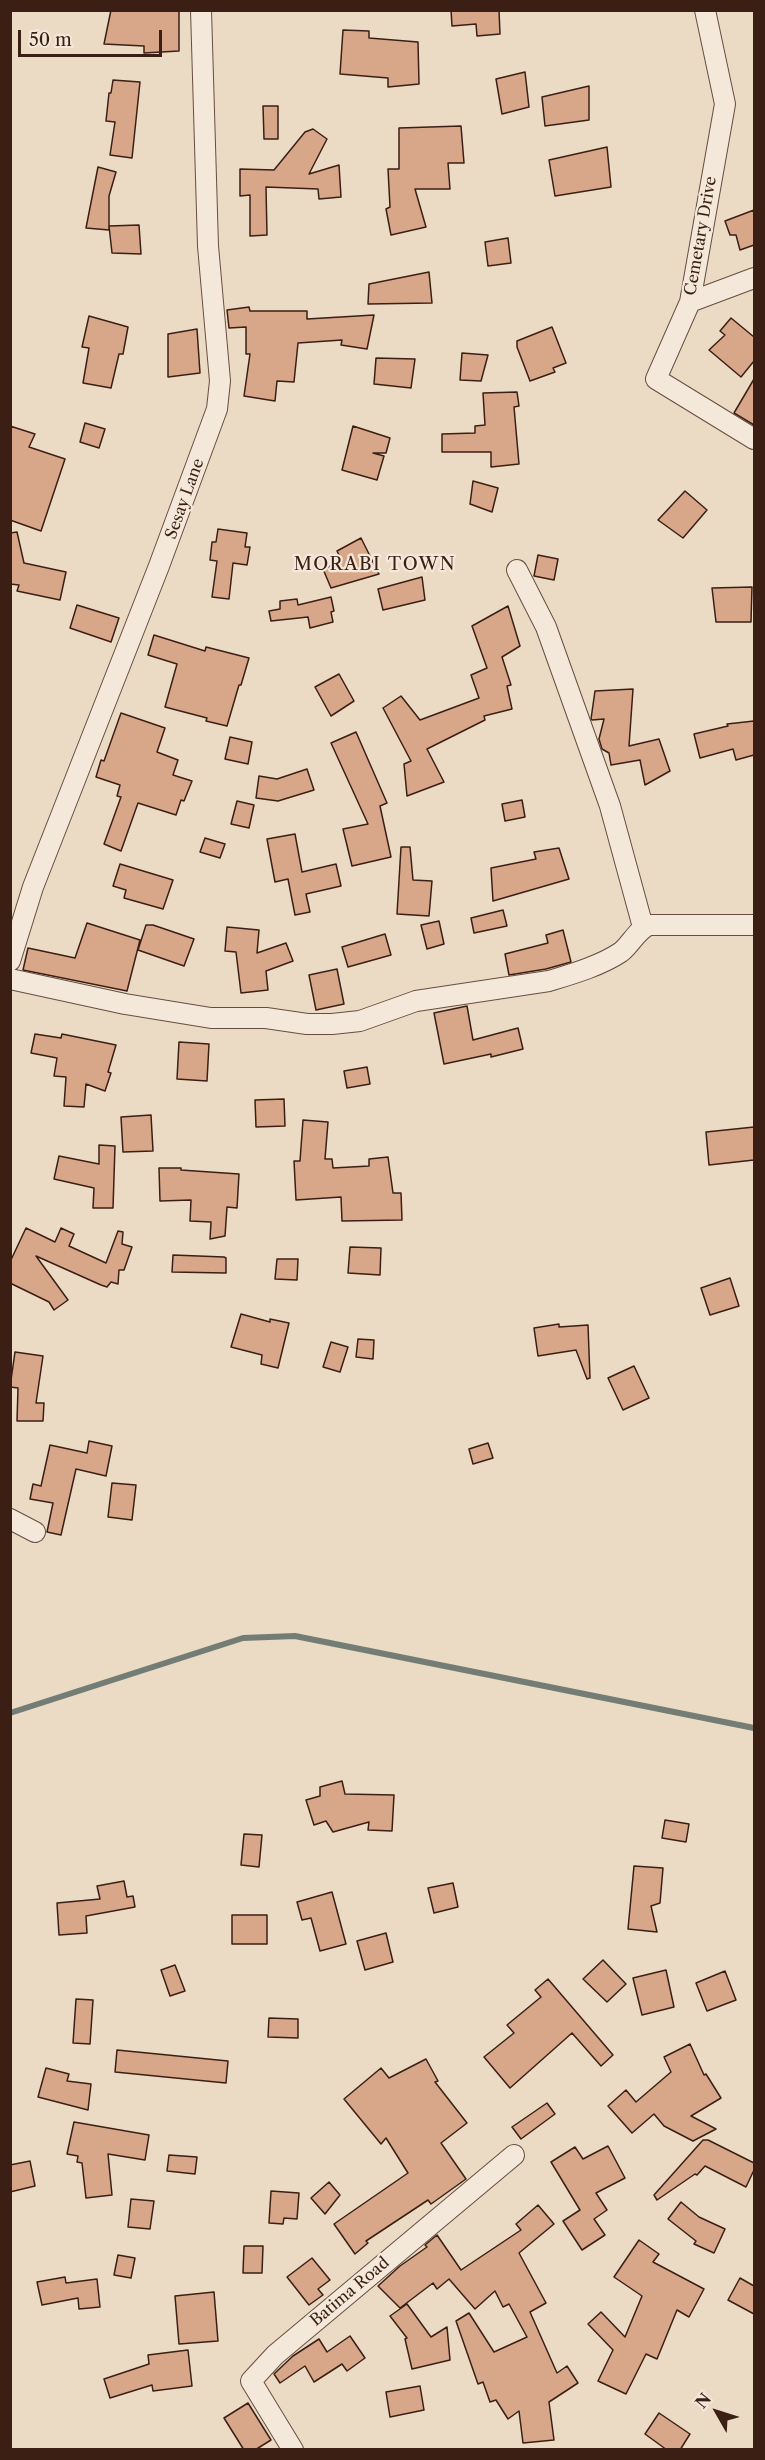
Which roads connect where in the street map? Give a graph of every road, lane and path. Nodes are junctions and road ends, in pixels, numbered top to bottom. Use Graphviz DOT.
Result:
graph roads {
  1 [pos="201,10"];
  2 [pos="705,10"];
  3 [pos="754,278"];
  4 [pos="690,302"];
  5 [pos="754,439"];
  6 [pos="517,570"];
  7 [pos="754,925"];
  8 [pos="643,927"];
  9 [pos="10,961"];
  10 [pos="10,979"];
  11 [pos="10,1519"];
  12 [pos="35,1532"];
  13 [pos="514,2155"];
  14 [pos="293,2450"];
  1 -- 9 [label="street, Sesay Lane"];
  2 -- 4 [label="street, Cemetary Drive"];
  3 -- 4 [label="street"];
  4 -- 5 [label="street, Cemetary Drive"];
  6 -- 8 [label="street"];
  7 -- 8 [label="street"];
  8 -- 10 [label="street"];
  11 -- 12 [label="street"];
  13 -- 14 [label="street, Batima Road"];
}
